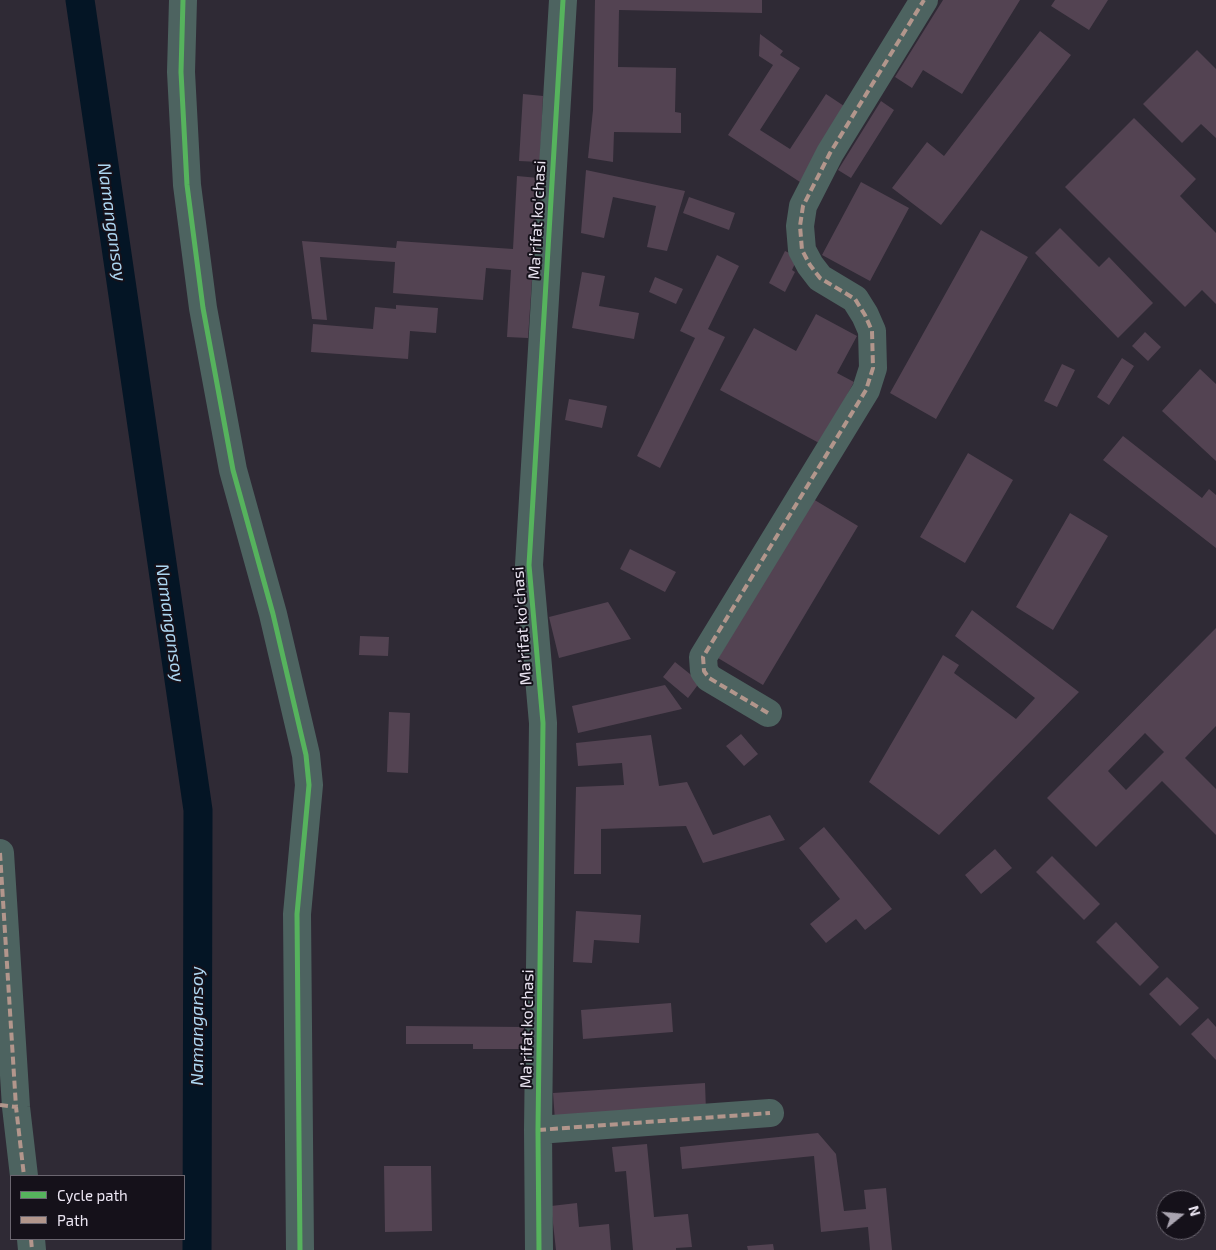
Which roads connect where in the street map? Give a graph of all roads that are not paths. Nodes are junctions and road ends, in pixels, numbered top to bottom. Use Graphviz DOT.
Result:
graph roads {
  1 [pos="183,0"];
  2 [pos="562,0"];
  3 [pos="924,0"];
  4 [pos="768,713"];
  5 [pos="0,853"];
  6 [pos="4,966"];
  7 [pos="8,1106"];
  8 [pos="770,1113"];
  9 [pos="538,1130"];
  10 [pos="24,1175"];
  11 [pos="300,1250"];
  12 [pos="540,1250"];
  1 -- 11 [label="street"];
  2 -- 9 [label="street, Maʼrifat ko'chasi"];
  3 -- 4 [label="street"];
  5 -- 6 [label="street"];
  6 -- 7 [label="street"];
  7 -- 10 [label="street"];
  8 -- 9 [label="street"];
  9 -- 12 [label="street, Maʼrifat ko'chasi"];
}
